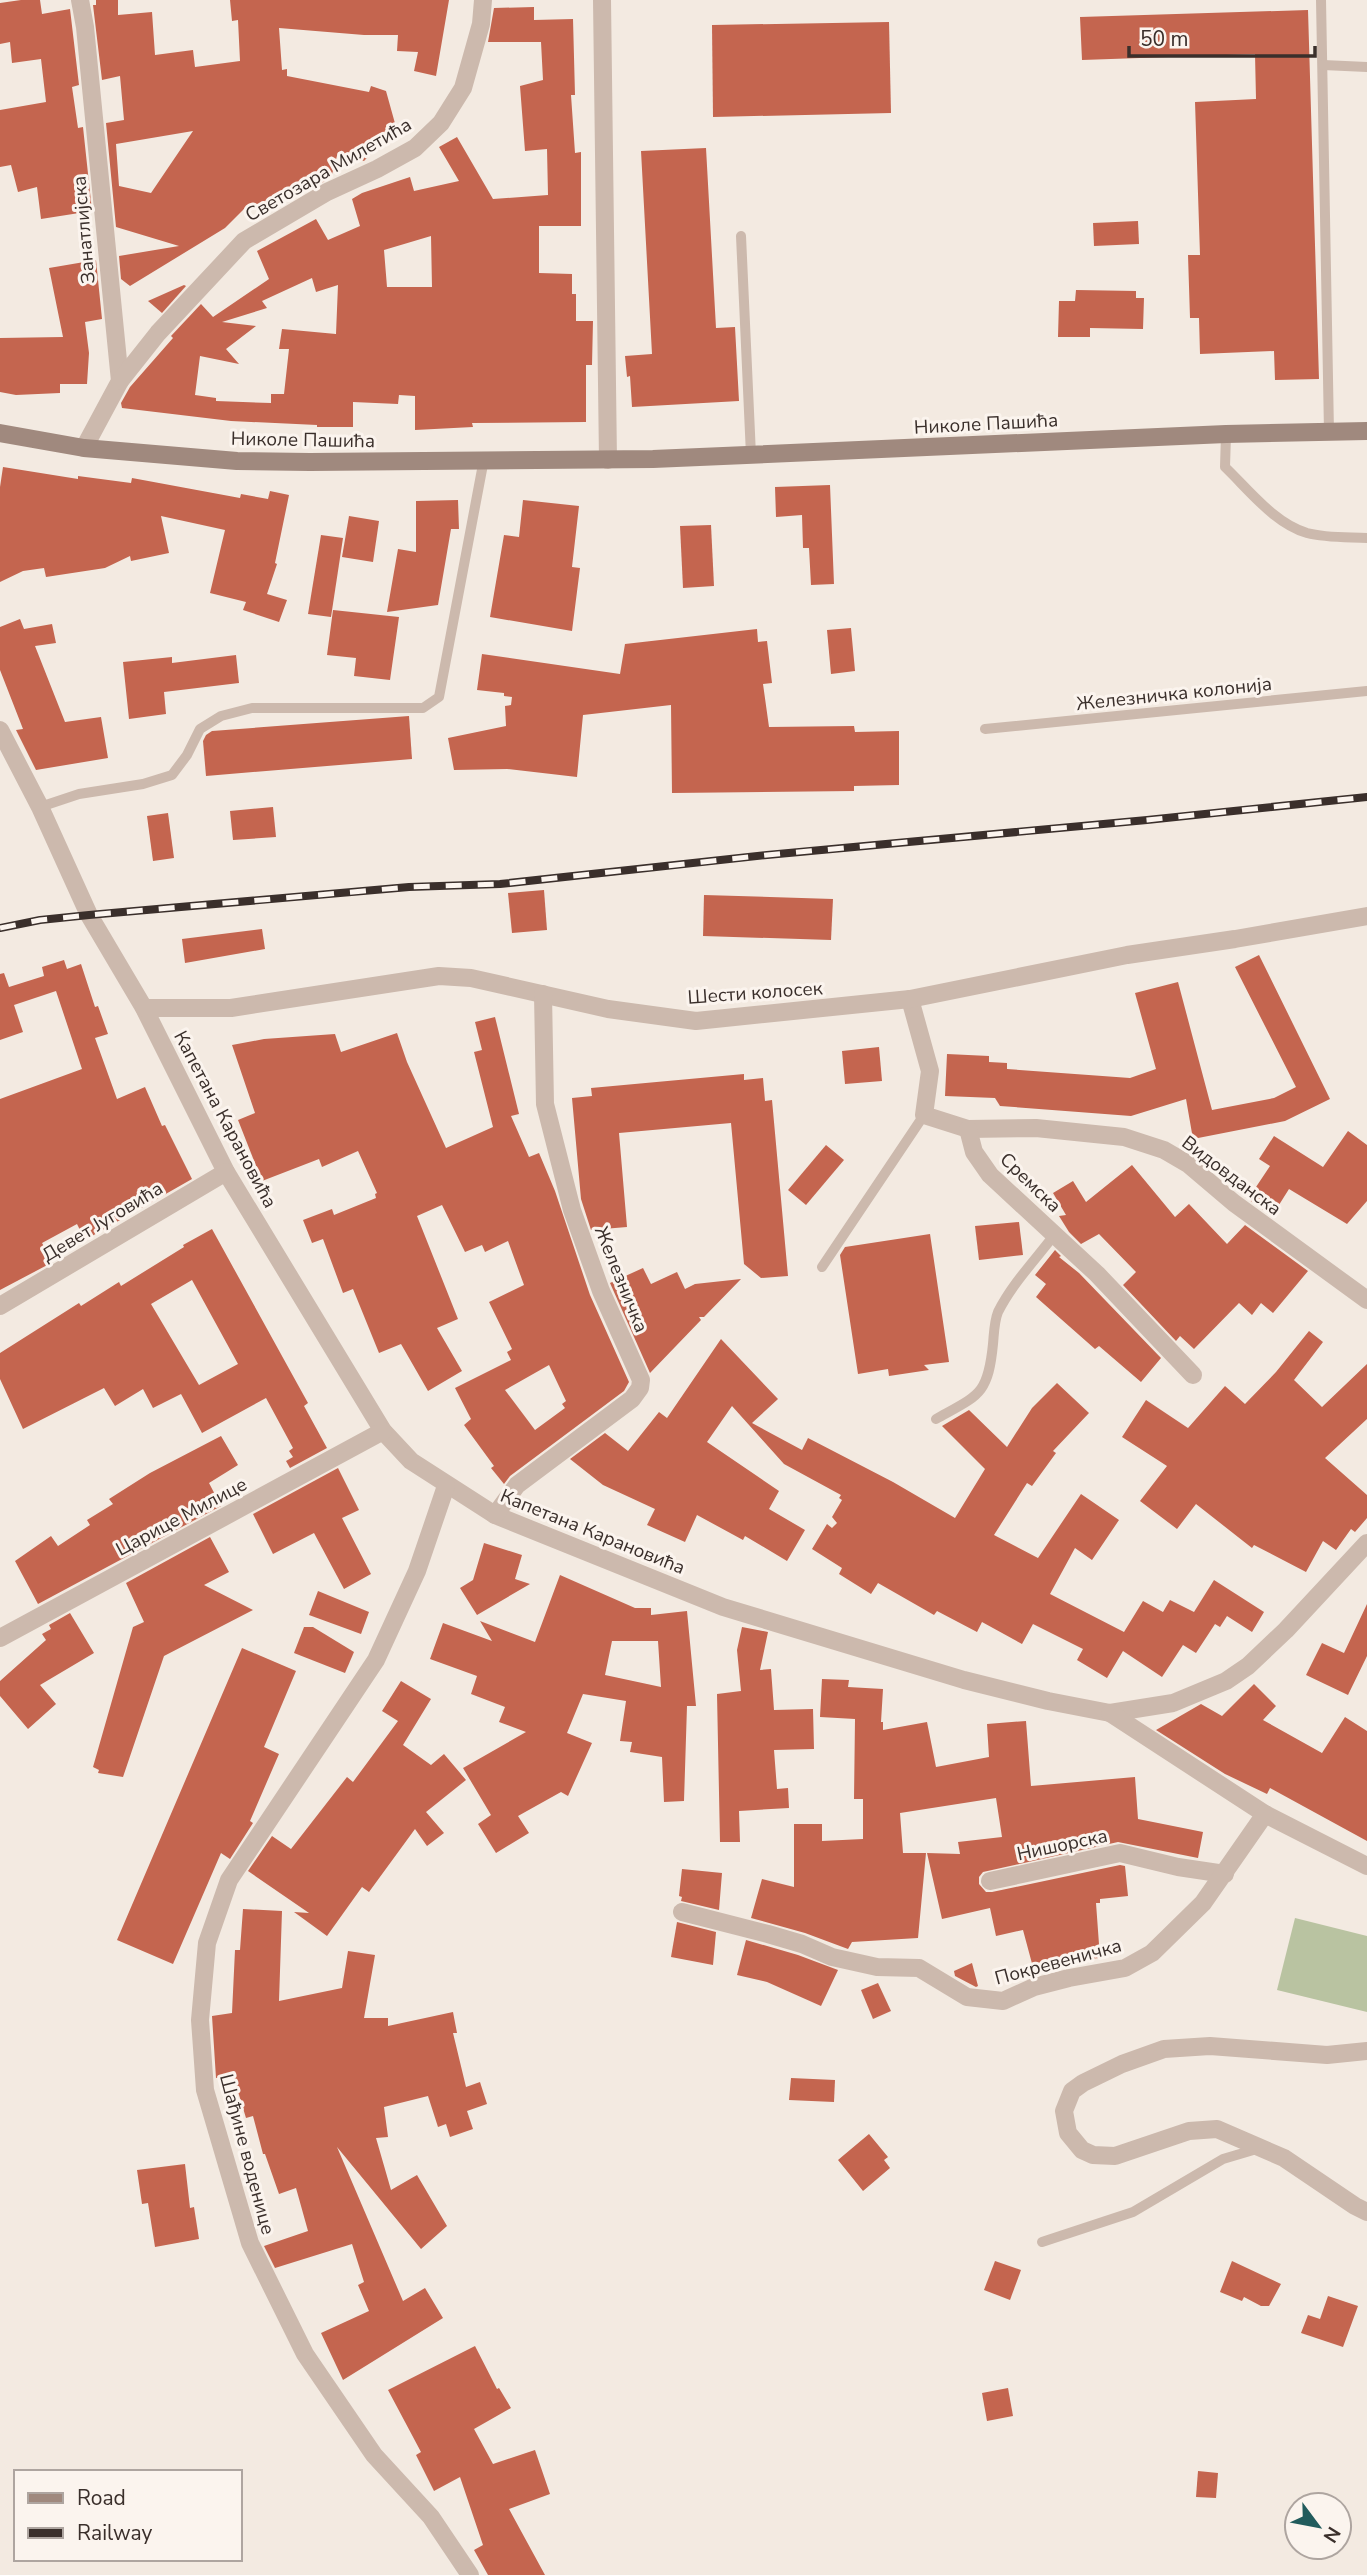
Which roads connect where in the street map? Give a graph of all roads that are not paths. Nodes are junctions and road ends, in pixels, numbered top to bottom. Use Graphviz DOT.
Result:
graph roads {
  1 [pos="80,0"];
  2 [pos="483,0"];
  3 [pos="602,0"];
  4 [pos="1321,0"];
  5 [pos="1322,65"];
  6 [pos="1367,67"];
  7 [pos="741,236"];
  8 [pos="120,381"];
  9 [pos="1367,431"];
  10 [pos="1329,432"];
  11 [pos="0,433"];
  12 [pos="1226,434"];
  13 [pos="84,448"];
  14 [pos="751,455"];
  15 [pos="484,459"];
  16 [pos="608,460"];
  17 [pos="1367,538"];
  18 [pos="1367,691"];
  19 [pos="985,729"];
  20 [pos="0,730"];
  21 [pos="40,807"];
  22 [pos="1367,916"];
  23 [pos="542,993"];
  24 [pos="910,999"];
  25 [pos="144,1008"];
  26 [pos="924,1115"];
  27 [pos="968,1129"];
  28 [pos="226,1172"];
  29 [pos="1055,1234"];
  30 [pos="822,1267"];
  31 [pos="1367,1300"];
  32 [pos="0,1306"];
  33 [pos="1194,1375"];
  34 [pos="936,1419"];
  35 [pos="383,1431"];
  36 [pos="446,1486"];
  37 [pos="495,1515"];
  38 [pos="1367,1544"];
  39 [pos="0,1638"];
  40 [pos="1110,1713"];
  41 [pos="1265,1814"];
  42 [pos="1367,1866"];
  43 [pos="1225,1874"];
  44 [pos="990,1881"];
  45 [pos="682,1913"];
  46 [pos="1367,2051"];
  47 [pos="1262,2147"];
  48 [pos="1367,2212"];
  49 [pos="1042,2242"];
  50 [pos="470,2575"];
  1 -- 8 [label="street, Занатлијска"];
  2 -- 8 [label="street, Светозара Милетића"];
  3 -- 16 [label="street"];
  4 -- 5 [label="lane"];
  5 -- 6 [label="lane"];
  5 -- 10 [label="lane"];
  7 -- 14 [label="lane"];
  8 -- 13 [label="street"];
  9 -- 10 [label="main road, Николе Пашића"];
  10 -- 12 [label="main road, Николе Пашића"];
  11 -- 13 [label="main road, Николе Пашића"];
  12 -- 14 [label="main road, Николе Пашића"];
  12 -- 17 [label="lane"];
  13 -- 15 [label="main road, Николе Пашића"];
  14 -- 16 [label="main road, Николе Пашића"];
  15 -- 16 [label="main road, Николе Пашића"];
  15 -- 21 [label="lane"];
  18 -- 19 [label="lane, Железничка колонија"];
  20 -- 21 [label="street, Капетана Карановића"];
  21 -- 25 [label="street, Капетана Карановића"];
  22 -- 24 [label="street, Шести колосек"];
  23 -- 24 [label="street, Шести колосек"];
  23 -- 25 [label="street, Шести колосек"];
  23 -- 37 [label="street, Железничка"];
  24 -- 26 [label="street"];
  25 -- 28 [label="street, Капетана Карановића"];
  26 -- 27 [label="street"];
  26 -- 30 [label="lane"];
  27 -- 29 [label="street, Сремска"];
  27 -- 31 [label="street, Видовданска"];
  28 -- 32 [label="street, Девет Југовића"];
  28 -- 35 [label="street, Капетана Карановића"];
  29 -- 33 [label="street, Сремска"];
  29 -- 34 [label="lane"];
  35 -- 36 [label="street, Капетана Карановића"];
  35 -- 39 [label="street, Царице Милице"];
  36 -- 37 [label="street, Капетана Карановића"];
  36 -- 50 [label="street, Шађине воденице"];
  37 -- 40 [label="street, Капетана Карановића"];
  38 -- 40 [label="street, Капетана Карановића"];
  40 -- 41 [label="street"];
  41 -- 42 [label="street"];
  41 -- 43 [label="street, Покревеничка"];
  43 -- 44 [label="street, Нишорска"];
  43 -- 45 [label="street, Покревеничка"];
  46 -- 47 [label="street"];
  47 -- 48 [label="street"];
  47 -- 49 [label="lane"];
}
